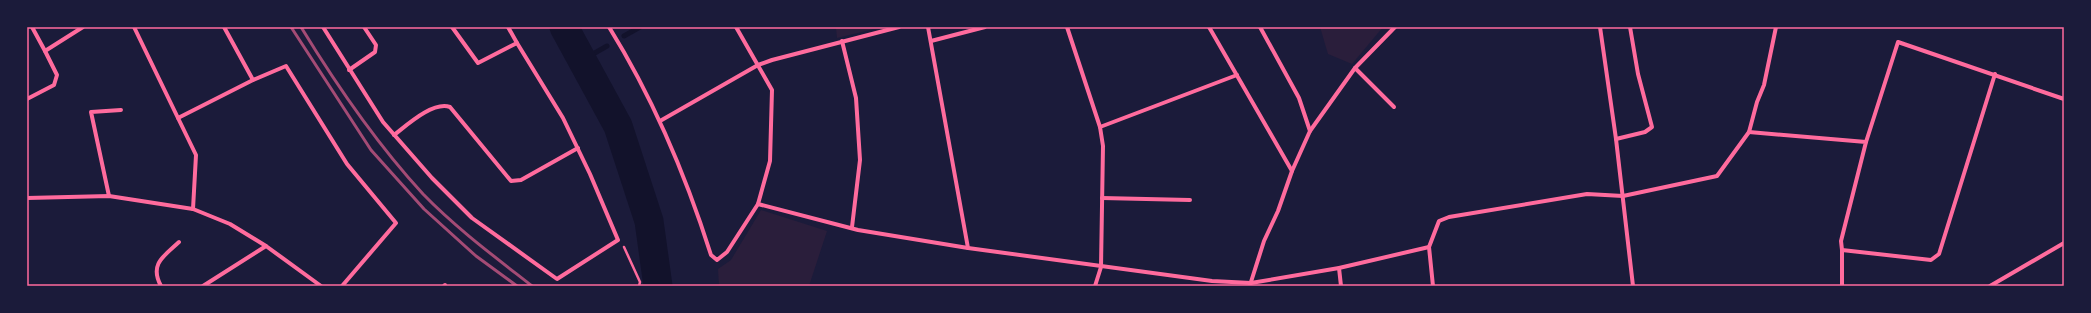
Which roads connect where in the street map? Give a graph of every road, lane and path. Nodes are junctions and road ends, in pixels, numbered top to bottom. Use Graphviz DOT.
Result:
graph roads {
  1 [pos="32,27"];
  2 [pos="83,27"];
  3 [pos="134,27"];
  4 [pos="224,27"];
  5 [pos="323,27"];
  6 [pos="364,27"];
  7 [pos="452,27"];
  8 [pos="508,27"];
  9 [pos="736,27"];
  10 [pos="899,27"];
  11 [pos="928,27"];
  12 [pos="985,27"];
  13 [pos="1067,27"];
  14 [pos="1209,27"];
  15 [pos="1260,27"];
  16 [pos="1395,27"];
  17 [pos="1600,27"];
  18 [pos="1630,27"];
  19 [pos="1776,27"];
  20 [pos="611,28"];
  21 [pos="842,41"];
  22 [pos="931,41"];
  23 [pos="517,43"];
  24 [pos="45,51"];
  25 [pos="758,66"];
  26 [pos="1355,68"];
  27 [pos="349,70"];
  28 [pos="1995,74"];
  29 [pos="1236,75"];
  30 [pos="253,80"];
  31 [pos="27,99"];
  32 [pos="2064,99"];
  33 [pos="1394,107"];
  34 [pos="121,110"];
  35 [pos="178,118"];
  36 [pos="660,121"];
  37 [pos="1100,127"];
  38 [pos="1310,131"];
  39 [pos="1749,132"];
  40 [pos="394,135"];
  41 [pos="1616,139"];
  42 [pos="1866,142"];
  43 [pos="578,148"];
  44 [pos="1292,171"];
  45 [pos="109,196"];
  46 [pos="1623,196"];
  47 [pos="27,198"];
  48 [pos="1102,198"];
  49 [pos="1190,200"];
  50 [pos="758,204"];
  51 [pos="193,209"];
  52 [pos="852,227"];
  53 [pos="618,240"];
  54 [pos="179,242"];
  55 [pos="2064,243"];
  56 [pos="266,246"];
  57 [pos="1429,247"];
  58 [pos="968,248"];
  59 [pos="1842,250"];
  60 [pos="1101,267"];
  61 [pos="1339,268"];
  62 [pos="1250,285"];
  63 [pos="161,286"];
  64 [pos="203,286"];
  65 [pos="321,286"];
  66 [pos="342,286"];
  67 [pos="639,286"];
  68 [pos="1095,286"];
  69 [pos="1341,286"];
  70 [pos="1433,286"];
  71 [pos="1633,286"];
  72 [pos="1842,286"];
  73 [pos="1990,286"];
  1 -- 24 [label="street"];
  2 -- 24 [label="street"];
  3 -- 35 [label="street"];
  4 -- 30 [label="street"];
  5 -- 27 [label="street"];
  6 -- 27 [label="street"];
  7 -- 23 [label="street"];
  8 -- 23 [label="street"];
  9 -- 25 [label="street"];
  10 -- 21 [label="street"];
  11 -- 22 [label="street"];
  12 -- 22 [label="street"];
  13 -- 37 [label="street"];
  14 -- 29 [label="street"];
  15 -- 38 [label="street"];
  16 -- 26 [label="street"];
  17 -- 41 [label="street"];
  18 -- 41 [label="street"];
  19 -- 39 [label="street"];
  20 -- 36 [label="street"];
  21 -- 25 [label="street"];
  21 -- 52 [label="street"];
  22 -- 58 [label="street"];
  23 -- 43 [label="street"];
  24 -- 31 [label="street"];
  25 -- 36 [label="street"];
  25 -- 50 [label="street"];
  26 -- 33 [label="street"];
  26 -- 38 [label="street"];
  27 -- 40 [label="street"];
  28 -- 32 [label="street"];
  28 -- 42 [label="street"];
  28 -- 59 [label="street"];
  29 -- 37 [label="street"];
  29 -- 44 [label="street"];
  30 -- 35 [label="street"];
  30 -- 66 [label="street"];
  34 -- 45 [label="street"];
  35 -- 51 [label="street"];
  36 -- 50 [label="street"];
  37 -- 48 [label="street"];
  38 -- 44 [label="street"];
  39 -- 42 [label="street"];
  39 -- 46 [label="street"];
  40 -- 43 [label="street"];
  40 -- 53 [label="street"];
  41 -- 46 [label="street"];
  42 -- 59 [label="street"];
  43 -- 53 [label="street"];
  44 -- 62 [label="street"];
  45 -- 47 [label="street"];
  45 -- 51 [label="street"];
  46 -- 57 [label="street"];
  46 -- 71 [label="street"];
  48 -- 49 [label="street"];
  48 -- 60 [label="street"];
  50 -- 52 [label="street"];
  51 -- 56 [label="street"];
  52 -- 58 [label="street"];
  53 -- 67 [label="path"];
  54 -- 63 [label="street"];
  55 -- 73 [label="street"];
  56 -- 64 [label="street"];
  56 -- 65 [label="street"];
  57 -- 61 [label="street"];
  57 -- 70 [label="street"];
  58 -- 60 [label="street"];
  59 -- 72 [label="street"];
  60 -- 62 [label="street"];
  60 -- 68 [label="street"];
  61 -- 62 [label="street"];
  61 -- 69 [label="street"];
}
